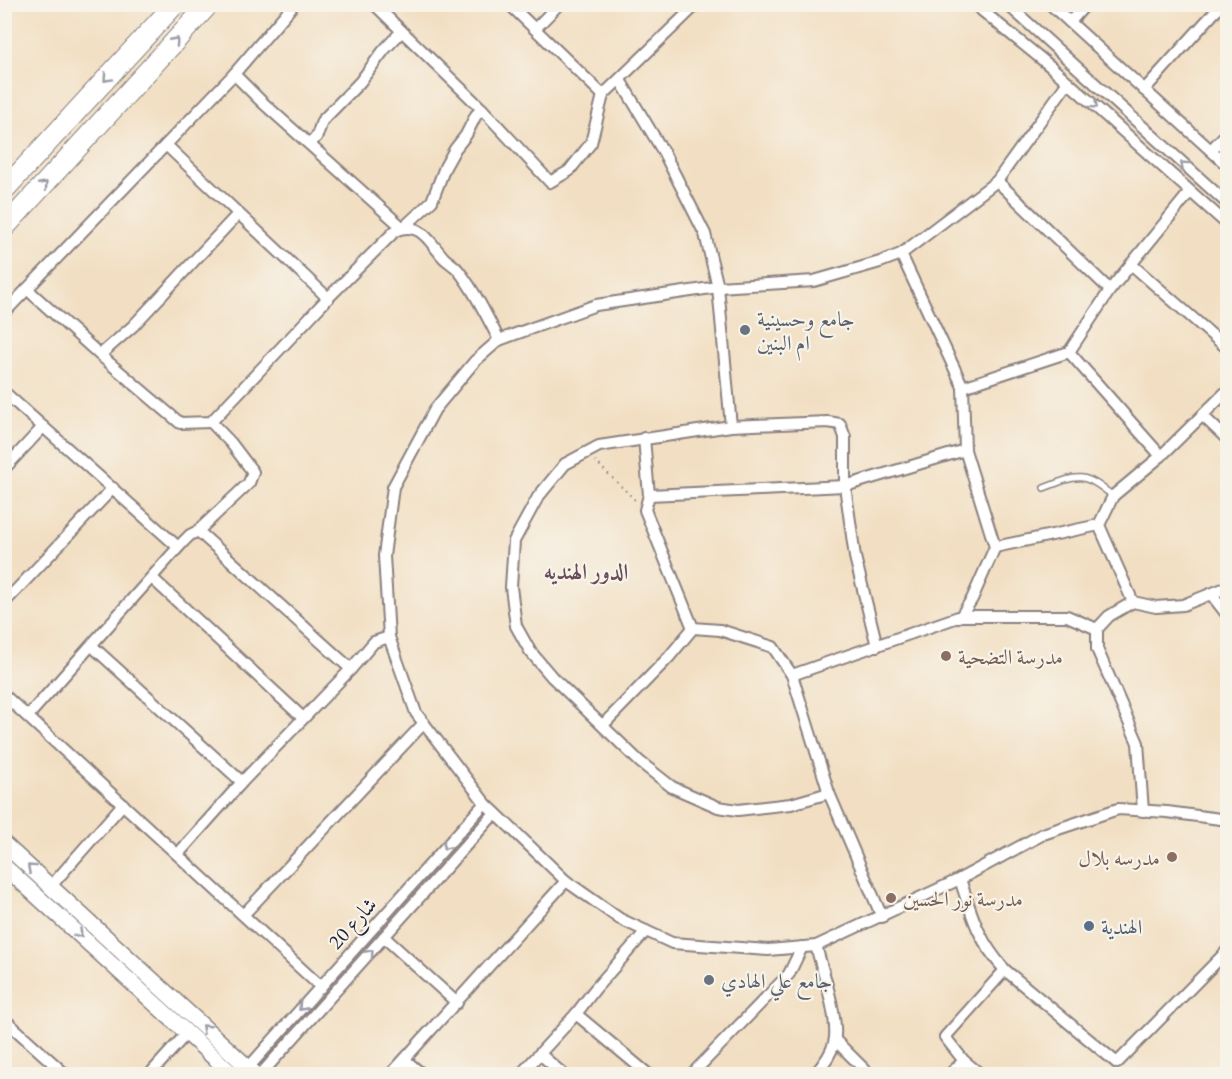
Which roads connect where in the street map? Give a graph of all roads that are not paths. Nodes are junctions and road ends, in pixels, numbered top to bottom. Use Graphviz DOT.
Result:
graph roads {
  1 [pos="175,4"];
  2 [pos="209,4"];
  3 [pos="294,4"];
  4 [pos="374,4"];
  5 [pos="509,4"];
  6 [pos="559,4"];
  7 [pos="697,4"];
  8 [pos="974,4"];
  9 [pos="1006,4"];
  10 [pos="1050,4"];
  11 [pos="1086,4"];
  12 [pos="1206,4"];
  13 [pos="1218,9"];
  14 [pos="1070,22"];
  15 [pos="535,29"];
  16 [pos="401,32"];
  17 [pos="1061,53"];
  18 [pos="1050,66"];
  19 [pos="234,74"];
  20 [pos="620,80"];
  21 [pos="1068,82"];
  22 [pos="1144,90"];
  23 [pos="603,95"];
  24 [pos="482,109"];
  25 [pos="1227,132"];
  26 [pos="310,144"];
  27 [pos="166,145"];
  28 [pos="1211,150"];
  29 [pos="1227,166"];
  30 [pos="998,181"];
  31 [pos="4,190"];
  32 [pos="1190,192"];
  33 [pos="1227,204"];
  34 [pos="238,214"];
  35 [pos="1227,225"];
  36 [pos="4,228"];
  37 [pos="403,228"];
  38 [pos="901,254"];
  39 [pos="1131,264"];
  40 [pos="718,287"];
  41 [pos="27,289"];
  42 [pos="1110,290"];
  43 [pos="328,297"];
  44 [pos="4,313"];
  45 [pos="498,340"];
  46 [pos="1227,349"];
  47 [pos="1069,352"];
  48 [pos="100,356"];
  49 [pos="963,387"];
  50 [pos="1227,390"];
  51 [pos="4,392"];
  52 [pos="1203,416"];
  53 [pos="211,422"];
  54 [pos="730,426"];
  55 [pos="43,427"];
  56 [pos="644,438"];
  57 [pos="1227,440"];
  58 [pos="965,450"];
  59 [pos="1161,456"];
  60 [pos="4,469"];
  61 [pos="845,486"];
  62 [pos="113,488"];
  63 [pos="1044,488"];
  64 [pos="649,495"];
  65 [pos="1113,496"];
  66 [pos="1099,525"];
  67 [pos="198,531"];
  68 [pos="178,547"];
  69 [pos="995,547"];
  70 [pos="152,578"];
  71 [pos="1227,587"];
  72 [pos="9,590"];
  73 [pos="1211,594"];
  74 [pos="1133,602"];
  75 [pos="4,603"];
  76 [pos="961,616"];
  77 [pos="1227,616"];
  78 [pos="693,628"];
  79 [pos="1097,629"];
  80 [pos="388,637"];
  81 [pos="92,646"];
  82 [pos="877,646"];
  83 [pos="351,669"];
  84 [pos="792,675"];
  85 [pos="4,695"];
  86 [pos="28,716"];
  87 [pos="303,718"];
  88 [pos="424,723"];
  89 [pos="603,725"];
  90 [pos="242,782"];
  91 [pos="829,792"];
  92 [pos="485,803"];
  93 [pos="123,804"];
  94 [pos="1143,811"];
  95 [pos="495,813"];
  96 [pos="1227,820"];
  97 [pos="4,844"];
  98 [pos="178,854"];
  99 [pos="4,866"];
  100 [pos="960,879"];
  101 [pos="566,881"];
  102 [pos="51,886"];
  103 [pos="244,914"];
  104 [pos="882,916"];
  105 [pos="646,931"];
  106 [pos="384,937"];
  107 [pos="816,946"];
  108 [pos="802,947"];
  109 [pos="1227,950"];
  110 [pos="1005,970"];
  111 [pos="321,987"];
  112 [pos="457,1003"];
  113 [pos="576,1014"];
  114 [pos="4,1019"];
  115 [pos="14,1028"];
  116 [pos="187,1033"];
  117 [pos="4,1037"];
  118 [pos="835,1040"];
  119 [pos="540,1054"];
  120 [pos="405,1060"];
  121 [pos="964,1061"];
  122 [pos="254,1072"];
  123 [pos="65,1074"];
  124 [pos="150,1074"];
  125 [pos="232,1074"];
  126 [pos="391,1074"];
  127 [pos="422,1074"];
  128 [pos="520,1074"];
  129 [pos="563,1074"];
  130 [pos="648,1074"];
  131 [pos="692,1074"];
  132 [pos="815,1074"];
  133 [pos="869,1074"];
  134 [pos="950,1074"];
  135 [pos="980,1074"];
  1 -- 31 [label="highway, one-way"];
  36 -- 2 [label="highway, one-way"];
  3 -- 19 [label="street"];
  4 -- 16 [label="street"];
  5 -- 15 [label="street"];
  6 -- 15 [label="street"];
  7 -- 20 [label="street"];
  8 -- 18 [label="street"];
  9 -- 17 [label="street"];
  10 -- 14 [label="street"];
  11 -- 14 [label="street"];
  12 -- 13 [label="street"];
  13 -- 22 [label="street"];
  14 -- 22 [label="street"];
  15 -- 23 [label="street"];
  16 -- 24 [label="street"];
  16 -- 26 [label="street"];
  17 -- 18 [label="street"];
  33 -- 17 [label="street, one-way"];
  18 -- 21 [label="street"];
  19 -- 26 [label="street"];
  19 -- 27 [label="street"];
  20 -- 23 [label="street"];
  20 -- 40 [label="street"];
  21 -- 30 [label="street"];
  21 -- 32 [label="street, one-way"];
  22 -- 28 [label="street"];
  23 -- 24 [label="street"];
  24 -- 37 [label="street"];
  25 -- 28 [label="street"];
  26 -- 37 [label="street"];
  27 -- 34 [label="street"];
  27 -- 41 [label="street"];
  28 -- 29 [label="street"];
  30 -- 38 [label="street"];
  30 -- 42 [label="street"];
  32 -- 35 [label="street"];
  32 -- 39 [label="street"];
  34 -- 43 [label="street"];
  34 -- 48 [label="street"];
  37 -- 43 [label="street"];
  37 -- 45 [label="street"];
  38 -- 40 [label="street"];
  38 -- 49 [label="street"];
  39 -- 42 [label="street"];
  39 -- 46 [label="street"];
  40 -- 45 [label="street"];
  40 -- 54 [label="street"];
  41 -- 44 [label="street"];
  41 -- 48 [label="street"];
  42 -- 47 [label="street"];
  43 -- 53 [label="street"];
  45 -- 80 [label="street"];
  47 -- 49 [label="street"];
  47 -- 59 [label="street"];
  48 -- 53 [label="street"];
  49 -- 58 [label="street"];
  50 -- 52 [label="street"];
  51 -- 55 [label="street"];
  52 -- 57 [label="street"];
  52 -- 59 [label="street"];
  53 -- 67 [label="street"];
  54 -- 56 [label="street"];
  54 -- 61 [label="street"];
  55 -- 60 [label="street"];
  55 -- 62 [label="street"];
  56 -- 64 [label="street"];
  56 -- 89 [label="street"];
  58 -- 61 [label="street"];
  58 -- 69 [label="street"];
  59 -- 65 [label="street"];
  61 -- 64 [label="street"];
  61 -- 82 [label="street"];
  62 -- 68 [label="street"];
  62 -- 72 [label="street"];
  63 -- 65 [label="lane"];
  64 -- 78 [label="street"];
  65 -- 66 [label="street"];
  66 -- 69 [label="street"];
  66 -- 74 [label="street"];
  67 -- 68 [label="street"];
  67 -- 83 [label="street"];
  68 -- 70 [label="street"];
  69 -- 76 [label="street"];
  70 -- 81 [label="street"];
  70 -- 87 [label="street"];
  71 -- 73 [label="street"];
  72 -- 75 [label="street"];
  73 -- 74 [label="street"];
  73 -- 77 [label="street"];
  74 -- 79 [label="street"];
  76 -- 79 [label="street"];
  76 -- 82 [label="street"];
  78 -- 84 [label="street"];
  78 -- 89 [label="street"];
  79 -- 94 [label="street"];
  80 -- 83 [label="street"];
  80 -- 88 [label="street"];
  81 -- 86 [label="street"];
  81 -- 90 [label="street"];
  82 -- 84 [label="street"];
  83 -- 87 [label="street"];
  84 -- 91 [label="street"];
  85 -- 86 [label="street"];
  86 -- 93 [label="street"];
  87 -- 90 [label="street"];
  88 -- 92 [label="street"];
  88 -- 103 [label="street"];
  89 -- 91 [label="street"];
  90 -- 98 [label="street"];
  91 -- 104 [label="street"];
  92 -- 95 [label="street"];
  92 -- 111 [label="street, شارع 20, one-way"];
  93 -- 98 [label="street"];
  93 -- 102 [label="street"];
  94 -- 96 [label="street"];
  94 -- 100 [label="street"];
  95 -- 101 [label="street"];
  95 -- 106 [label="street, شارع 20"];
  102 -- 97 [label="main road, one-way"];
  98 -- 103 [label="street"];
  99 -- 116 [label="main road, one-way"];
  100 -- 104 [label="street"];
  100 -- 110 [label="street"];
  101 -- 105 [label="street"];
  101 -- 112 [label="street"];
  122 -- 102 [label="main road, one-way"];
  103 -- 111 [label="street"];
  104 -- 107 [label="street"];
  105 -- 108 [label="street"];
  105 -- 113 [label="street"];
  106 -- 112 [label="street"];
  122 -- 106 [label="street, شارع 20, one-way"];
  107 -- 108 [label="street"];
  107 -- 118 [label="street"];
  108 -- 131 [label="street"];
  109 -- 110 [label="street"];
  110 -- 121 [label="street"];
  111 -- 122 [label="street, شارع 20, one-way"];
  112 -- 120 [label="street"];
  113 -- 119 [label="street"];
  113 -- 130 [label="street"];
  114 -- 115 [label="street"];
  115 -- 117 [label="street"];
  115 -- 123 [label="street"];
  116 -- 124 [label="street"];
  116 -- 125 [label="main road"];
  118 -- 132 [label="street"];
  118 -- 133 [label="street"];
  119 -- 128 [label="street"];
  119 -- 129 [label="street"];
  120 -- 126 [label="street"];
  120 -- 127 [label="street"];
  121 -- 134 [label="street"];
  121 -- 135 [label="street"];
}
